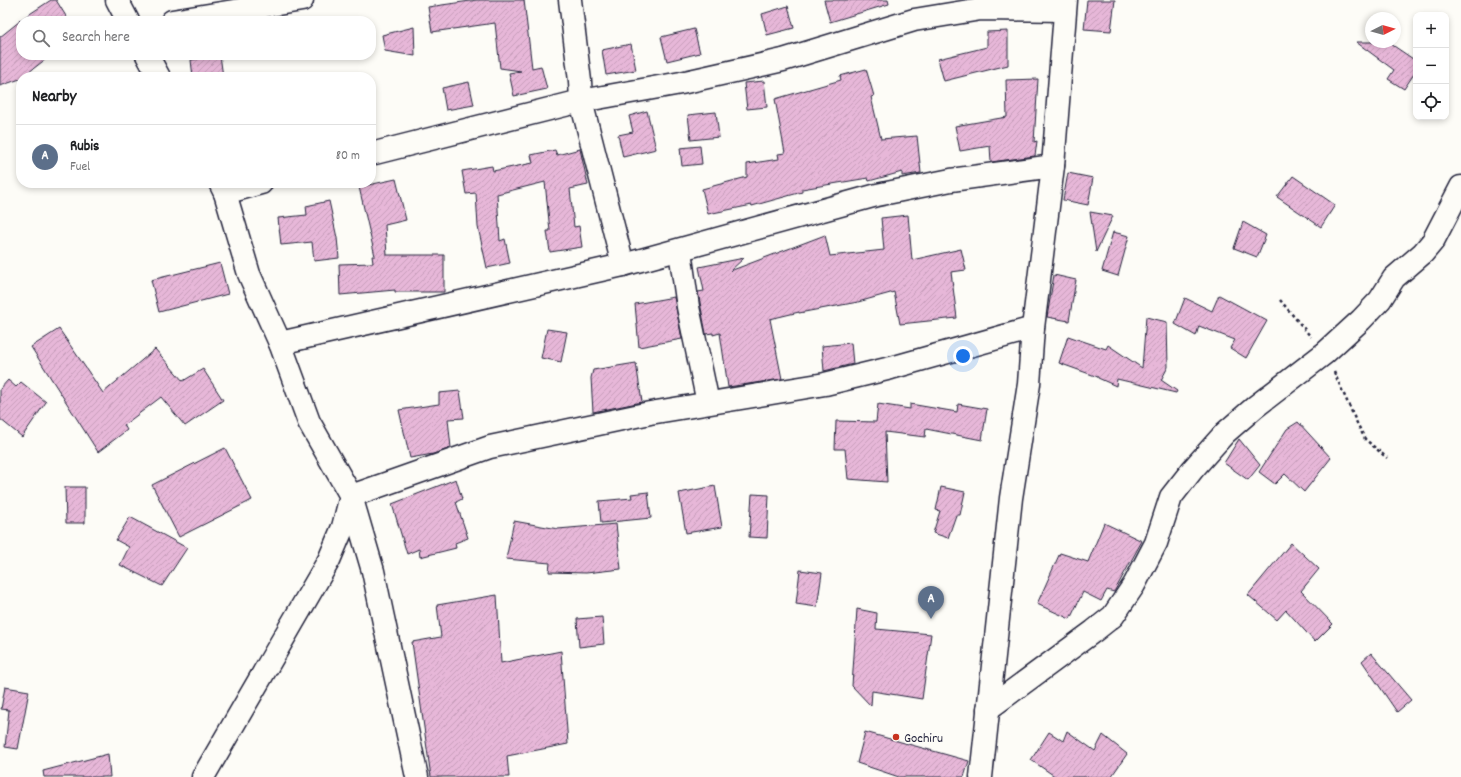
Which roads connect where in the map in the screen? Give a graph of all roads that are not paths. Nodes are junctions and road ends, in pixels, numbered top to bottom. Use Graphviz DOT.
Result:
graph roads {
  1 [pos="118,0"];
  2 [pos="302,0"];
  3 [pos="570,0"];
  4 [pos="1065,5"];
  5 [pos="126,16"];
  6 [pos="203,16"];
  7 [pos="150,60"];
  8 [pos="156,72"];
  9 [pos="581,101"];
  10 [pos="376,153"];
  11 [pos="1053,166"];
  12 [pos="223,188"];
  13 [pos="1461,188"];
  14 [pos="680,251"];
  15 [pos="623,265"];
  16 [pos="1033,328"];
  17 [pos="280,343"];
  18 [pos="708,403"];
  19 [pos="351,496"];
  20 [pos="988,709"];
  21 [pos="202,777"];
  22 [pos="417,777"];
  23 [pos="981,777"];
  1 -- 5 [label="street"];
  2 -- 6 [label="street"];
  3 -- 9 [label="street"];
  4 -- 9 [label="street"];
  4 -- 11 [label="street"];
  7 -- 8 [label="street"];
  9 -- 10 [label="street"];
  9 -- 15 [label="street"];
  11 -- 14 [label="street"];
  11 -- 16 [label="street"];
  12 -- 17 [label="street"];
  13 -- 20 [label="street"];
  14 -- 15 [label="street"];
  14 -- 18 [label="street"];
  15 -- 17 [label="street"];
  16 -- 18 [label="street"];
  16 -- 20 [label="street"];
  17 -- 19 [label="street"];
  18 -- 19 [label="street"];
  19 -- 21 [label="street"];
  19 -- 22 [label="street"];
  20 -- 23 [label="street"];
}
